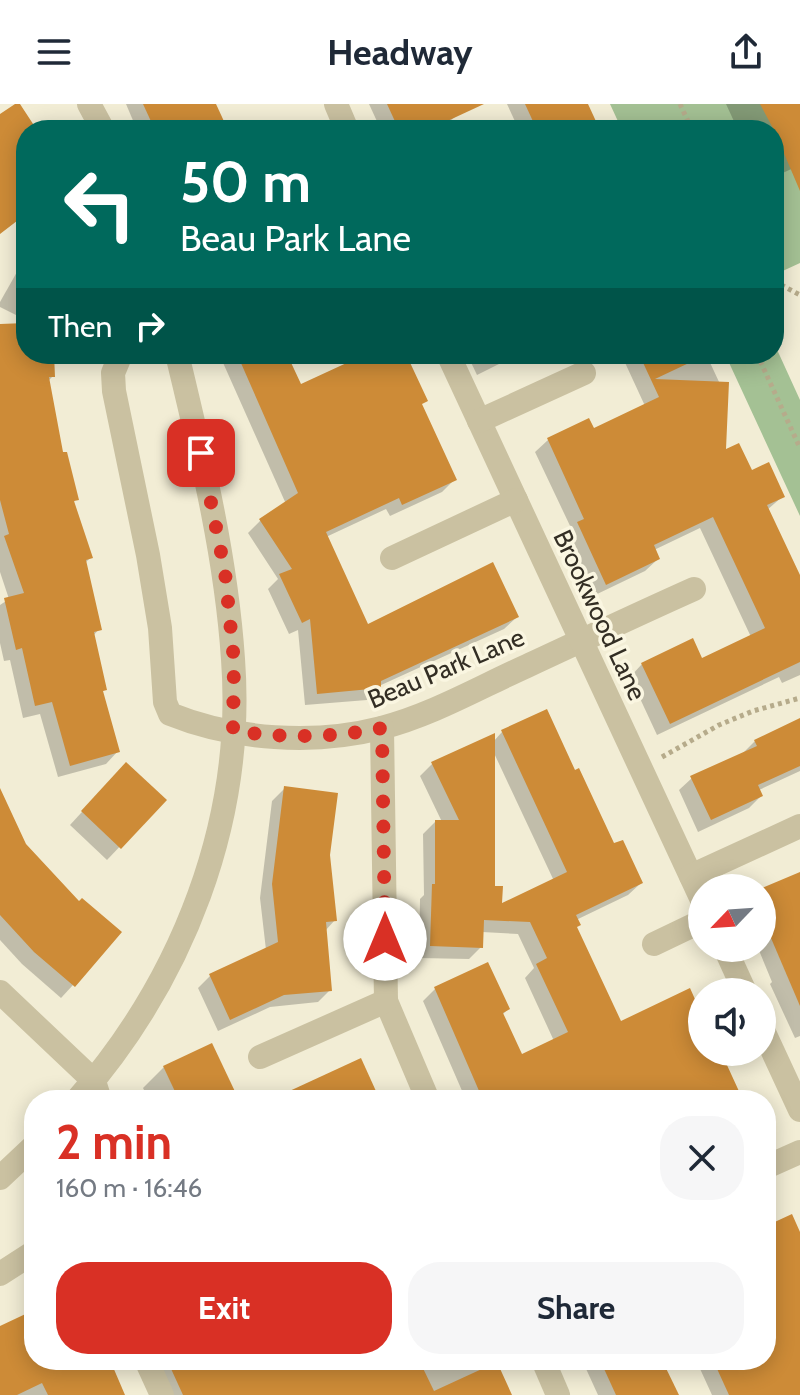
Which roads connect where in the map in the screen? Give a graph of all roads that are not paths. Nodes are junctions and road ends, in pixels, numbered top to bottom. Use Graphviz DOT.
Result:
graph roads {
  1 [pos="117,364"];
  2 [pos="179,364"];
  3 [pos="453,364"];
  4 [pos="584,373"];
  5 [pos="479,421"];
  6 [pos="516,500"];
  7 [pos="392,558"];
  8 [pos="694,589"];
  9 [pos="582,640"];
  10 [pos="382,728"];
  11 [pos="233,731"];
  12 [pos="800,826"];
  13 [pos="690,874"];
  14 [pos="695,874"];
  15 [pos="688,928"];
  16 [pos="654,944"];
  17 [pos="0,992"];
  18 [pos="386,1001"];
  19 [pos="776,1050"];
  20 [pos="260,1057"];
  21 [pos="793,1076"];
  22 [pos="97,1090"];
  23 [pos="424,1090"];
  24 [pos="800,1110"];
  25 [pos="800,1152"];
  26 [pos="24,1155"];
  27 [pos="776,1163"];
  28 [pos="0,1178"];
  29 [pos="24,1258"];
  30 [pos="0,1274"];
  31 [pos="151,1370"];
  32 [pos="547,1370"];
  33 [pos="162,1395"];
  34 [pos="558,1395"];
  1 -- 11 [label="street, Beau Park Lane"];
  2 -- 11 [label="street"];
  3 -- 5 [label="street, Brookwood Lane"];
  4 -- 5 [label="street"];
  5 -- 6 [label="street, Brookwood Lane"];
  6 -- 7 [label="street"];
  6 -- 9 [label="street, Brookwood Lane"];
  8 -- 9 [label="street, Beau Park Lane"];
  9 -- 10 [label="street, Beau Park Lane"];
  9 -- 13 [label="street, Brookwood Lane"];
  10 -- 11 [label="street, Beau Park Lane"];
  10 -- 18 [label="street"];
  11 -- 22 [label="street"];
  12 -- 14 [label="street"];
  15 -- 16 [label="street"];
  17 -- 22 [label="street"];
  18 -- 20 [label="street"];
  18 -- 23 [label="street"];
  19 -- 21 [label="street"];
  21 -- 24 [label="street"];
  25 -- 27 [label="street"];
  26 -- 28 [label="street"];
  29 -- 30 [label="street"];
  31 -- 33 [label="street"];
  32 -- 34 [label="street"];
}
